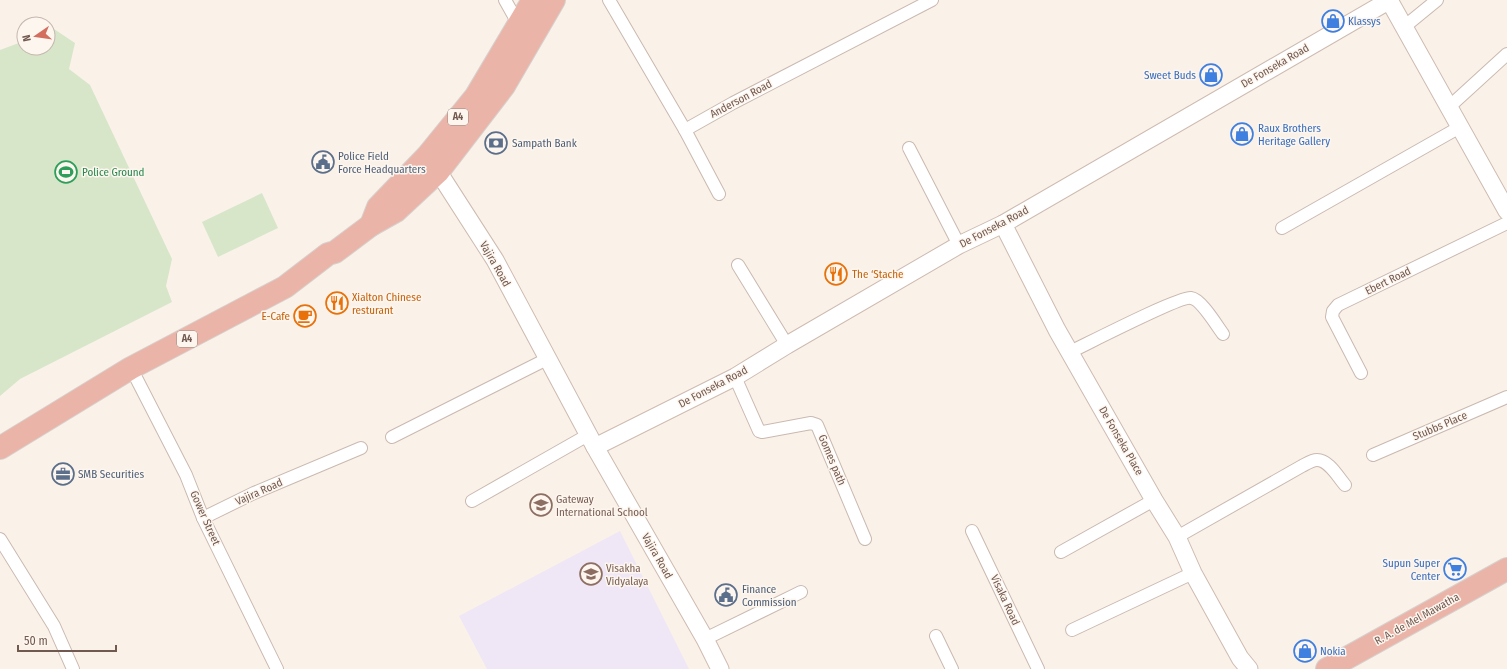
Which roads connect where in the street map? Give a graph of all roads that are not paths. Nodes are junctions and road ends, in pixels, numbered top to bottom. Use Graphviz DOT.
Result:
graph roads {
  1 [pos="505,0"];
  2 [pos="533,0"];
  3 [pos="554,0"];
  4 [pos="609,0"];
  5 [pos="932,0"];
  6 [pos="1389,0"];
  7 [pos="1437,0"];
  8 [pos="519,24"];
  9 [pos="1404,27"];
  10 [pos="1507,54"];
  11 [pos="1449,107"];
  12 [pos="1460,127"];
  13 [pos="684,130"];
  14 [pos="909,148"];
  15 [pos="433,163"];
  16 [pos="719,194"];
  17 [pos="1506,207"];
  18 [pos="1507,223"];
  19 [pos="1003,224"];
  20 [pos="1282,228"];
  21 [pos="959,245"];
  22 [pos="738,265"];
  23 [pos="1223,334"];
  24 [pos="787,345"];
  25 [pos="1070,352"];
  26 [pos="547,359"];
  27 [pos="132,368"];
  28 [pos="1361,373"];
  29 [pos="734,377"];
  30 [pos="1507,397"];
  31 [pos="392,437"];
  32 [pos="592,441"];
  33 [pos="0,448"];
  34 [pos="361,448"];
  35 [pos="1373,455"];
  36 [pos="1345,485"];
  37 [pos="1154,500"];
  38 [pos="472,501"];
  39 [pos="203,518"];
  40 [pos="972,531"];
  41 [pos="1177,537"];
  42 [pos="865,538"];
  43 [pos="0,539"];
  44 [pos="1061,552"];
  45 [pos="1507,569"];
  46 [pos="1193,573"];
  47 [pos="801,592"];
  48 [pos="1072,630"];
  49 [pos="936,636"];
  50 [pos="705,639"];
  51 [pos="1244,665"];
  52 [pos="73,669"];
  53 [pos="277,669"];
  54 [pos="720,669"];
  55 [pos="952,669"];
  56 [pos="1038,669"];
  57 [pos="1327,669"];
  1 -- 8 [label="street"];
  2 -- 8 [label="highway, A4"];
  3 -- 15 [label="highway, A4"];
  4 -- 13 [label="street"];
  5 -- 13 [label="street, Anderson Road"];
  6 -- 9 [label="street"];
  6 -- 19 [label="street, De Fonseka Road"];
  7 -- 9 [label="street"];
  8 -- 15 [label="highway, A4"];
  9 -- 11 [label="street"];
  10 -- 11 [label="street"];
  11 -- 12 [label="street"];
  12 -- 17 [label="street"];
  12 -- 20 [label="street"];
  13 -- 16 [label="street"];
  14 -- 21 [label="street"];
  15 -- 26 [label="street, Vajira Road"];
  15 -- 27 [label="highway, A4"];
  18 -- 28 [label="street, Ebert Road"];
  19 -- 21 [label="street, De Fonseka Road"];
  19 -- 25 [label="street, De Fonseka Place"];
  21 -- 24 [label="street, De Fonseka Road"];
  22 -- 24 [label="street"];
  23 -- 25 [label="street"];
  24 -- 29 [label="street, De Fonseka Road"];
  25 -- 37 [label="street, De Fonseka Place"];
  26 -- 31 [label="street"];
  26 -- 32 [label="street, Vajira Road"];
  27 -- 33 [label="highway, A4"];
  27 -- 39 [label="street, Gower Street"];
  29 -- 32 [label="street, De Fonseka Road"];
  29 -- 42 [label="street, Gomes path"];
  30 -- 35 [label="street, Stubbs Place"];
  32 -- 38 [label="street, De Fonseka Road"];
  32 -- 50 [label="street, Vajira Road"];
  34 -- 39 [label="street, Vajira Road"];
  36 -- 41 [label="street"];
  37 -- 41 [label="street, De Fonseka Place"];
  37 -- 44 [label="street"];
  39 -- 53 [label="street, Gower Street"];
  40 -- 56 [label="street, Visaka Road"];
  41 -- 46 [label="street, De Fonseka Place"];
  43 -- 52 [label="street"];
  45 -- 57 [label="highway, R. A. de Mel Mawatha"];
  46 -- 48 [label="street"];
  46 -- 51 [label="street, De Fonseka Place"];
  47 -- 50 [label="street"];
  49 -- 55 [label="street"];
  50 -- 54 [label="street, Vajira Road"];
}
